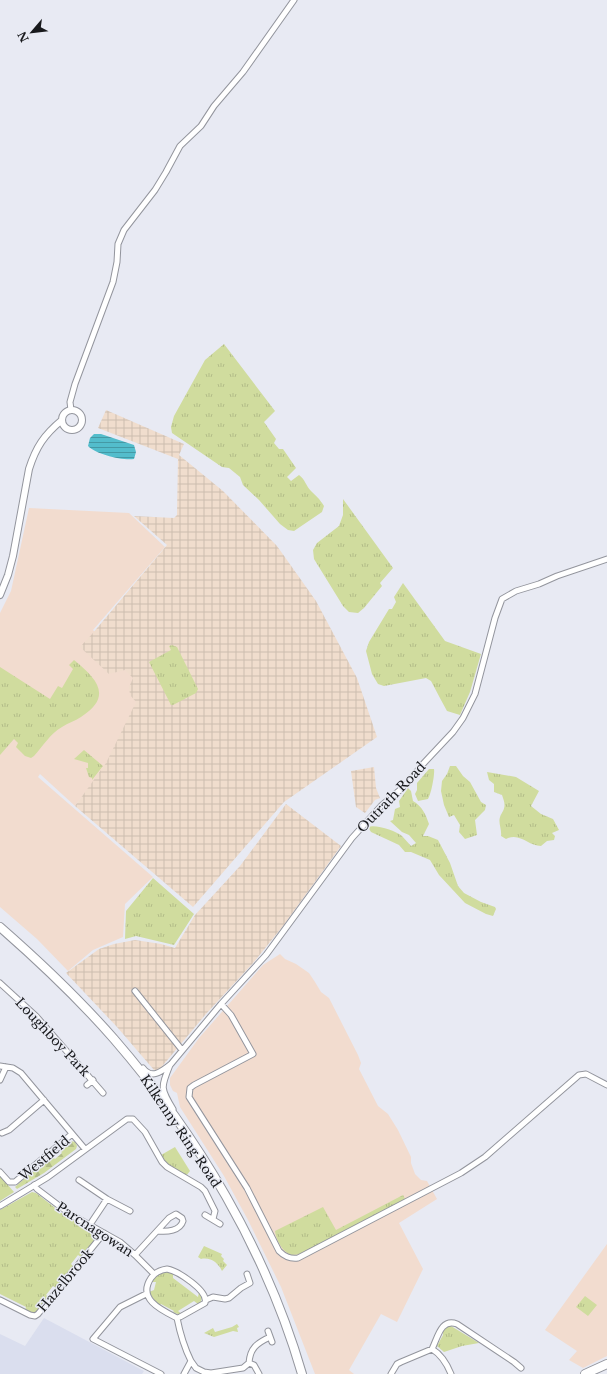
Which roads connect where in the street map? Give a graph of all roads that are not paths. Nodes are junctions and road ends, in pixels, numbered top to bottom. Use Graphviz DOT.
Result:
graph roads {
  1 [pos="294,0"];
  2 [pos="71,410"];
  3 [pos="62,420"];
  4 [pos="64,426"];
  5 [pos="51,429"];
  6 [pos="607,559"];
  7 [pos="0,596"];
  8 [pos="0,927"];
  9 [pos="0,983"];
  10 [pos="135,991"];
  11 [pos="221,1004"];
  12 [pos="114,1039"];
  13 [pos="182,1050"];
  14 [pos="171,1064"];
  15 [pos="0,1066"];
  16 [pos="6,1067"];
  17 [pos="0,1080"];
  18 [pos="93,1080"];
  19 [pos="607,1085"];
  20 [pos="87,1086"];
  21 [pos="103,1093"];
  22 [pos="44,1100"];
  23 [pos="2,1133"];
  24 [pos="72,1134"];
  25 [pos="191,1141"];
  26 [pos="85,1149"];
  27 [pos="0,1172"];
  28 [pos="79,1180"];
  29 [pos="34,1185"];
  30 [pos="106,1199"];
  31 [pos="0,1206"];
  32 [pos="130,1211"];
  33 [pos="205,1215"];
  34 [pos="212,1219"];
  35 [pos="220,1224"];
  36 [pos="90,1226"];
  37 [pos="158,1231"];
  38 [pos="104,1233"];
  39 [pos="135,1254"];
  40 [pos="154,1274"];
  41 [pos="247,1274"];
  42 [pos="146,1294"];
  43 [pos="0,1300"];
  44 [pos="206,1300"];
  45 [pos="177,1318"];
  46 [pos="270,1336"];
  47 [pos="432,1349"];
  48 [pos="191,1361"];
  49 [pos="249,1363"];
  50 [pos="607,1364"];
  51 [pos="521,1368"];
  52 [pos="161,1374"];
  53 [pos="184,1374"];
  54 [pos="259,1374"];
  55 [pos="302,1374"];
  56 [pos="391,1374"];
  57 [pos="451,1374"];
  58 [pos="585,1374"];
  1 -- 2 [label="street"];
  2 -- 3 [label="street"];
  2 -- 4 [label="street"];
  3 -- 4 [label="street"];
  3 -- 5 [label="street"];
  4 -- 5 [label="street"];
  5 -- 7 [label="street"];
  6 -- 11 [label="street, Outrath Road"];
  8 -- 12 [label="highway, Kilkenny Ring Road"];
  9 -- 18 [label="street, Loughboy Park"];
  10 -- 13 [label="street"];
  11 -- 13 [label="street, Outrath Road"];
  11 -- 19 [label="street"];
  12 -- 14 [label="street, Outrath Road"];
  12 -- 25 [label="highway, Kilkenny Ring Road"];
  13 -- 14 [label="street, Outrath Road"];
  14 -- 25 [label="street, Outrath Road"];
  15 -- 16 [label="street, Westfield"];
  16 -- 17 [label="street"];
  16 -- 22 [label="street, Westfield"];
  18 -- 20 [label="street"];
  18 -- 21 [label="street, Loughboy Park"];
  22 -- 23 [label="street"];
  22 -- 24 [label="street, Westfield"];
  24 -- 26 [label="street, Westfield"];
  24 -- 27 [label="street, Westfield"];
  25 -- 55 [label="highway, Kilkenny Ring Road"];
  26 -- 29 [label="street"];
  26 -- 34 [label="street"];
  28 -- 30 [label="street"];
  29 -- 31 [label="street"];
  29 -- 36 [label="street, Parcnagowan"];
  30 -- 32 [label="street"];
  30 -- 36 [label="street"];
  33 -- 34 [label="street"];
  34 -- 35 [label="street"];
  36 -- 38 [label="street, Parcnagowan"];
  37 -- 37 [label="street"];
  37 -- 39 [label="street"];
  38 -- 39 [label="street, Parcnagowan"];
  38 -- 43 [label="street, Hazelbrook"];
  39 -- 40 [label="street, Parcnagowan"];
  40 -- 42 [label="street"];
  40 -- 44 [label="street"];
  41 -- 44 [label="street"];
  42 -- 45 [label="street"];
  42 -- 52 [label="street"];
  44 -- 45 [label="street"];
  45 -- 48 [label="street"];
  46 -- 49 [label="street"];
  47 -- 51 [label="street"];
  47 -- 56 [label="street"];
  47 -- 57 [label="street"];
  48 -- 49 [label="street"];
  48 -- 53 [label="street"];
  49 -- 54 [label="street"];
  50 -- 58 [label="highway"];
}
